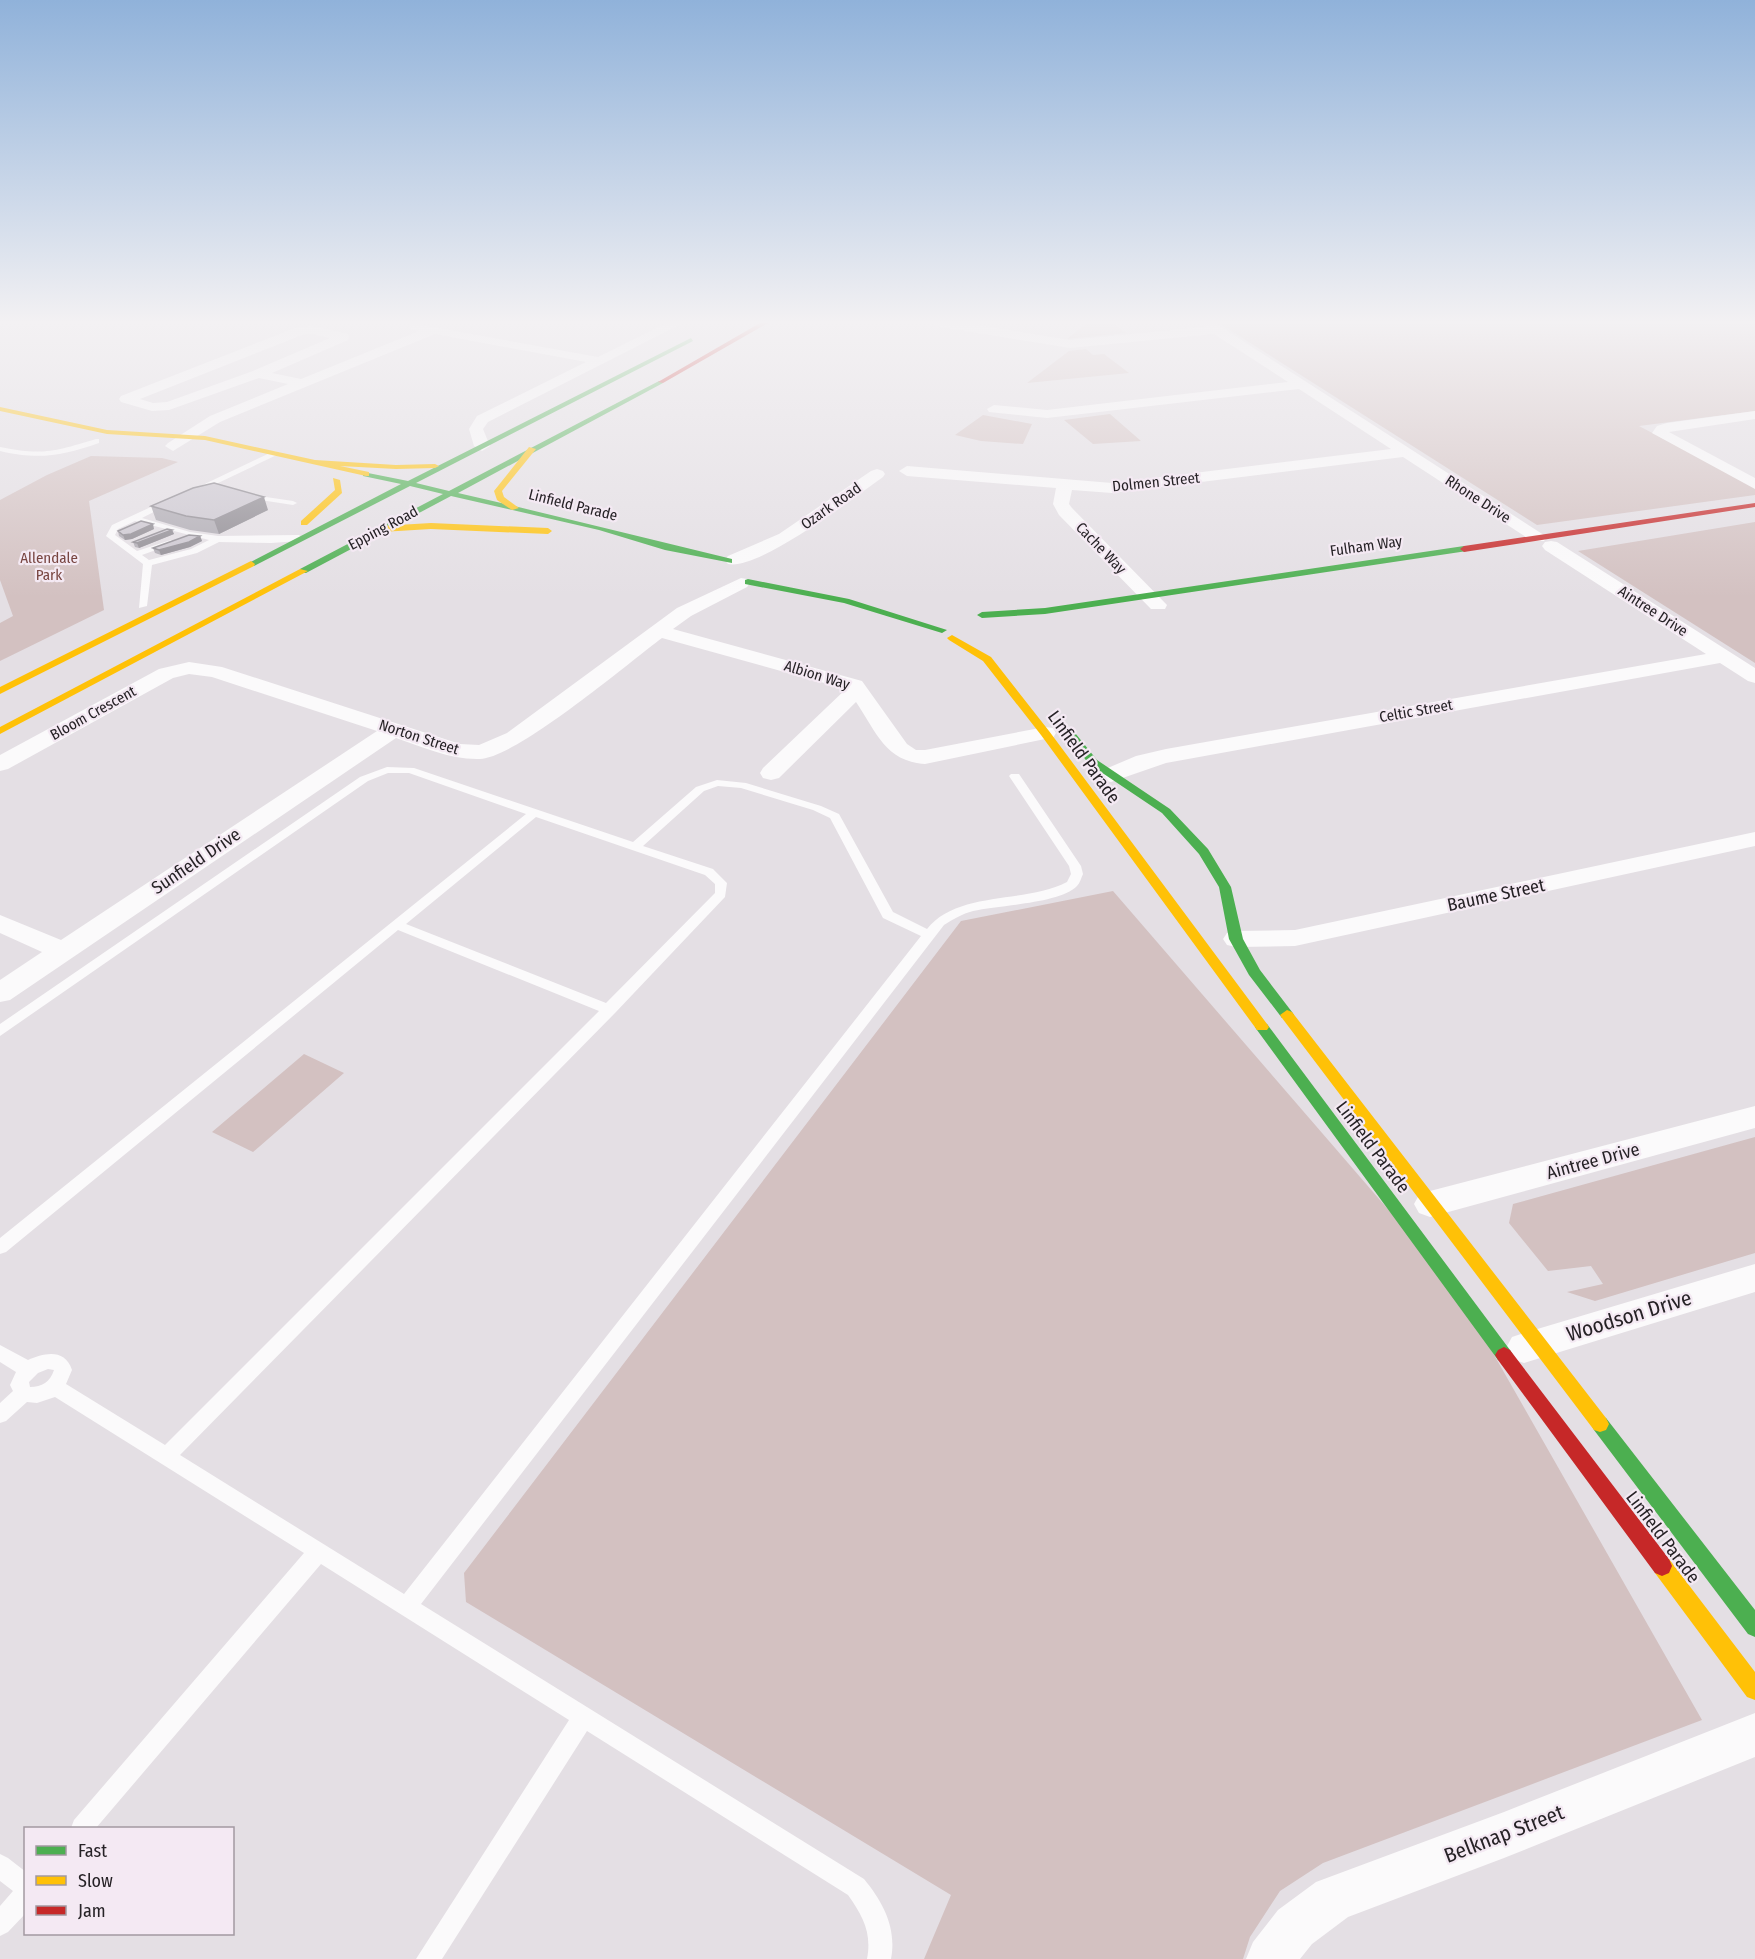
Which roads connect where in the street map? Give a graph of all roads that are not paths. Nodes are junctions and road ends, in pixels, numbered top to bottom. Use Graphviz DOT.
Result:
graph roads {
  1 [pos="25,414"];
  2 [pos="226,414"];
  3 [pos="492,414"];
  4 [pos="544,414"];
  5 [pos="598,414"];
  6 [pos="1347,414"];
  7 [pos="1755,415"];
  8 [pos="0,418"];
  9 [pos="186,437"];
  10 [pos="96,441"];
  11 [pos="173,446"];
  12 [pos="482,446"];
  13 [pos="0,449"];
  14 [pos="532,449"];
  15 [pos="1405,452"];
  16 [pos="277,453"];
  17 [pos="259,461"];
  18 [pos="317,462"];
  19 [pos="446,464"];
  20 [pos="907,471"];
  21 [pos="877,474"];
  22 [pos="336,480"];
  23 [pos="409,483"];
  24 [pos="1755,484"];
  25 [pos="1065,485"];
  26 [pos="219,491"];
  27 [pos="448,493"];
  28 [pos="240,494"];
  29 [pos="390,494"];
  30 [pos="178,502"];
  31 [pos="293,502"];
  32 [pos="430,503"];
  33 [pos="1755,505"];
  34 [pos="450,508"];
  35 [pos="515,508"];
  36 [pos="472,513"];
  37 [pos="1755,515"];
  38 [pos="134,518"];
  39 [pos="169,528"];
  40 [pos="381,529"];
  41 [pos="189,534"];
  42 [pos="151,537"];
  43 [pos="303,537"];
  44 [pos="785,538"];
  45 [pos="218,540"];
  46 [pos="271,540"];
  47 [pos="1544,542"];
  48 [pos="135,543"];
  49 [pos="121,545"];
  50 [pos="625,549"];
  51 [pos="135,555"];
  52 [pos="731,561"];
  53 [pos="147,563"];
  54 [pos="763,567"];
  55 [pos="716,576"];
  56 [pos="807,579"];
  57 [pos="744,583"];
  58 [pos="1152,600"];
  59 [pos="142,606"];
  60 [pos="925,610"];
  61 [pos="684,612"];
  62 [pos="964,614"];
  63 [pos="982,615"];
  64 [pos="1019,627"];
  65 [pos="947,629"];
  66 [pos="1000,629"];
  67 [pos="659,631"];
  68 [pos="981,641"];
  69 [pos="1723,657"];
  70 [pos="189,668"];
  71 [pos="1755,677"];
  72 [pos="0,678"];
  73 [pos="858,689"];
  74 [pos="0,691"];
  75 [pos="1050,724"];
  76 [pos="393,730"];
  77 [pos="0,731"];
  78 [pos="0,764"];
  79 [pos="771,773"];
  80 [pos="1111,775"];
  81 [pos="1015,776"];
  82 [pos="535,812"];
  83 [pos="1755,839"];
  84 [pos="635,847"];
  85 [pos="0,923"];
  86 [pos="397,925"];
  87 [pos="929,935"];
  88 [pos="1236,939"];
  89 [pos="62,951"];
  90 [pos="0,993"];
  91 [pos="610,1010"];
  92 [pos="0,1031"];
  93 [pos="1755,1118"];
  94 [pos="1430,1204"];
  95 [pos="0,1247"];
  96 [pos="1755,1278"];
  97 [pos="1539,1343"];
  98 [pos="0,1353"];
  99 [pos="1504,1355"];
  100 [pos="28,1370"];
  101 [pos="55,1387"];
  102 [pos="24,1393"];
  103 [pos="0,1415"];
  104 [pos="167,1456"];
  105 [pos="318,1552"];
  106 [pos="407,1606"];
  107 [pos="1755,1627"];
  108 [pos="1755,1689"];
  109 [pos="584,1718"];
  110 [pos="1755,1735"];
  111 [pos="83,1827"];
  112 [pos="0,1866"];
  113 [pos="24,1885"];
  114 [pos="24,1896"];
  115 [pos="0,1924"];
  116 [pos="428,1959"];
  117 [pos="879,1959"];
  118 [pos="1270,1959"];
  1 -- 9 [label="street"];
  2 -- 9 [label="street"];
  3 -- 12 [label="street"];
  4 -- 12 [label="street, Epping Road"];
  5 -- 14 [label="street, Epping Road"];
  6 -- 15 [label="street, Rhone Drive"];
  7 -- 24 [label="street"];
  8 -- 10 [label="street"];
  9 -- 11 [label="street"];
  9 -- 16 [label="street"];
  10 -- 11 [label="street"];
  10 -- 13 [label="lane"];
  11 -- 17 [label="street"];
  12 -- 19 [label="street, Epping Road"];
  14 -- 27 [label="street, Epping Road"];
  14 -- 35 [label="street"];
  15 -- 25 [label="street, Dolmen Street"];
  15 -- 47 [label="street, Rhone Drive"];
  16 -- 17 [label="lane"];
  16 -- 18 [label="street"];
  17 -- 22 [label="street"];
  17 -- 26 [label="lane"];
  18 -- 19 [label="street"];
  18 -- 23 [label="street, Linfield Parade"];
  19 -- 23 [label="street, Epping Road"];
  20 -- 25 [label="street, Dolmen Street"];
  21 -- 44 [label="street, Ozark Road"];
  22 -- 29 [label="street"];
  22 -- 46 [label="street"];
  23 -- 27 [label="street, Linfield Parade"];
  23 -- 29 [label="street, Epping Road"];
  25 -- 58 [label="street, Cache Way"];
  27 -- 32 [label="street, Epping Road"];
  27 -- 35 [label="street, Linfield Parade"];
  28 -- 31 [label="lane"];
  29 -- 32 [label="street"];
  29 -- 43 [label="street, Epping Road"];
  30 -- 38 [label="lane"];
  32 -- 34 [label="street"];
  32 -- 40 [label="street, Epping Road"];
  33 -- 47 [label="street, Fulham Way"];
  35 -- 52 [label="street, Linfield Parade"];
  36 -- 40 [label="street, Linfield Parade"];
  37 -- 47 [label="street, Fulham Way"];
  38 -- 39 [label="lane"];
  38 -- 49 [label="lane"];
  39 -- 41 [label="lane"];
  39 -- 42 [label="lane"];
  40 -- 77 [label="street, Epping Road"];
  41 -- 45 [label="lane"];
  41 -- 51 [label="lane"];
  43 -- 46 [label="lane"];
  43 -- 74 [label="street, Epping Road"];
  44 -- 52 [label="street"];
  44 -- 54 [label="street"];
  45 -- 46 [label="lane"];
  45 -- 53 [label="lane"];
  46 -- 59 [label="street"];
  47 -- 58 [label="street, Fulham Way"];
  47 -- 69 [label="street, Aintree Drive"];
  48 -- 49 [label="lane"];
  49 -- 51 [label="lane"];
  50 -- 55 [label="street, Linfield Parade"];
  51 -- 53 [label="lane"];
  52 -- 54 [label="street, Linfield Parade"];
  52 -- 55 [label="street"];
  53 -- 59 [label="lane"];
  54 -- 57 [label="street"];
  55 -- 57 [label="street, Linfield Parade"];
  55 -- 61 [label="street, Norton Street"];
  56 -- 60 [label="street"];
  57 -- 61 [label="street, Norton Street"];
  57 -- 65 [label="street, Linfield Parade"];
  58 -- 63 [label="street, Fulham Way"];
  58 -- 64 [label="street, Fulham Way"];
  59 -- 72 [label="street"];
  61 -- 67 [label="street, Norton Street"];
  62 -- 63 [label="street, Fulham Way"];
  63 -- 66 [label="street"];
  65 -- 68 [label="street"];
  65 -- 75 [label="street, Linfield Parade"];
  67 -- 73 [label="street, Albion Way"];
  67 -- 76 [label="street, Norton Street"];
  69 -- 71 [label="street, Aintree Drive"];
  69 -- 80 [label="street, Celtic Street"];
  70 -- 76 [label="street, Norton Street"];
  70 -- 78 [label="street, Bloom Crescent"];
  73 -- 75 [label="street"];
  73 -- 79 [label="street, Albion Way"];
  75 -- 80 [label="street, Linfield Parade"];
  75 -- 99 [label="street, Linfield Parade"];
  76 -- 89 [label="street, Sunfield Drive"];
  80 -- 88 [label="street, Linfield Parade"];
  81 -- 87 [label="lane"];
  82 -- 84 [label="lane"];
  82 -- 86 [label="lane"];
  82 -- 92 [label="lane"];
  83 -- 88 [label="street, Baume Street"];
  84 -- 87 [label="lane"];
  84 -- 91 [label="lane"];
  85 -- 89 [label="street"];
  86 -- 91 [label="lane"];
  86 -- 95 [label="lane"];
  87 -- 106 [label="lane"];
  88 -- 94 [label="street, Linfield Parade"];
  89 -- 90 [label="street, Sunfield Drive"];
  91 -- 104 [label="lane"];
  93 -- 94 [label="street, Aintree Drive"];
  94 -- 97 [label="street, Linfield Parade"];
  96 -- 97 [label="street, Woodson Drive"];
  97 -- 99 [label="street, Woodson Drive"];
  97 -- 107 [label="street, Linfield Parade"];
  98 -- 100 [label="lane"];
  99 -- 108 [label="street, Linfield Parade"];
  100 -- 101 [label="lane"];
  100 -- 102 [label="lane"];
  101 -- 102 [label="lane"];
  101 -- 104 [label="lane"];
  102 -- 103 [label="lane"];
  104 -- 105 [label="lane"];
  105 -- 106 [label="lane"];
  105 -- 111 [label="lane"];
  106 -- 109 [label="lane"];
  109 -- 116 [label="lane"];
  109 -- 117 [label="lane"];
  110 -- 118 [label="street, Belknap Street"];
  112 -- 113 [label="lane"];
  114 -- 115 [label="lane"];
}
